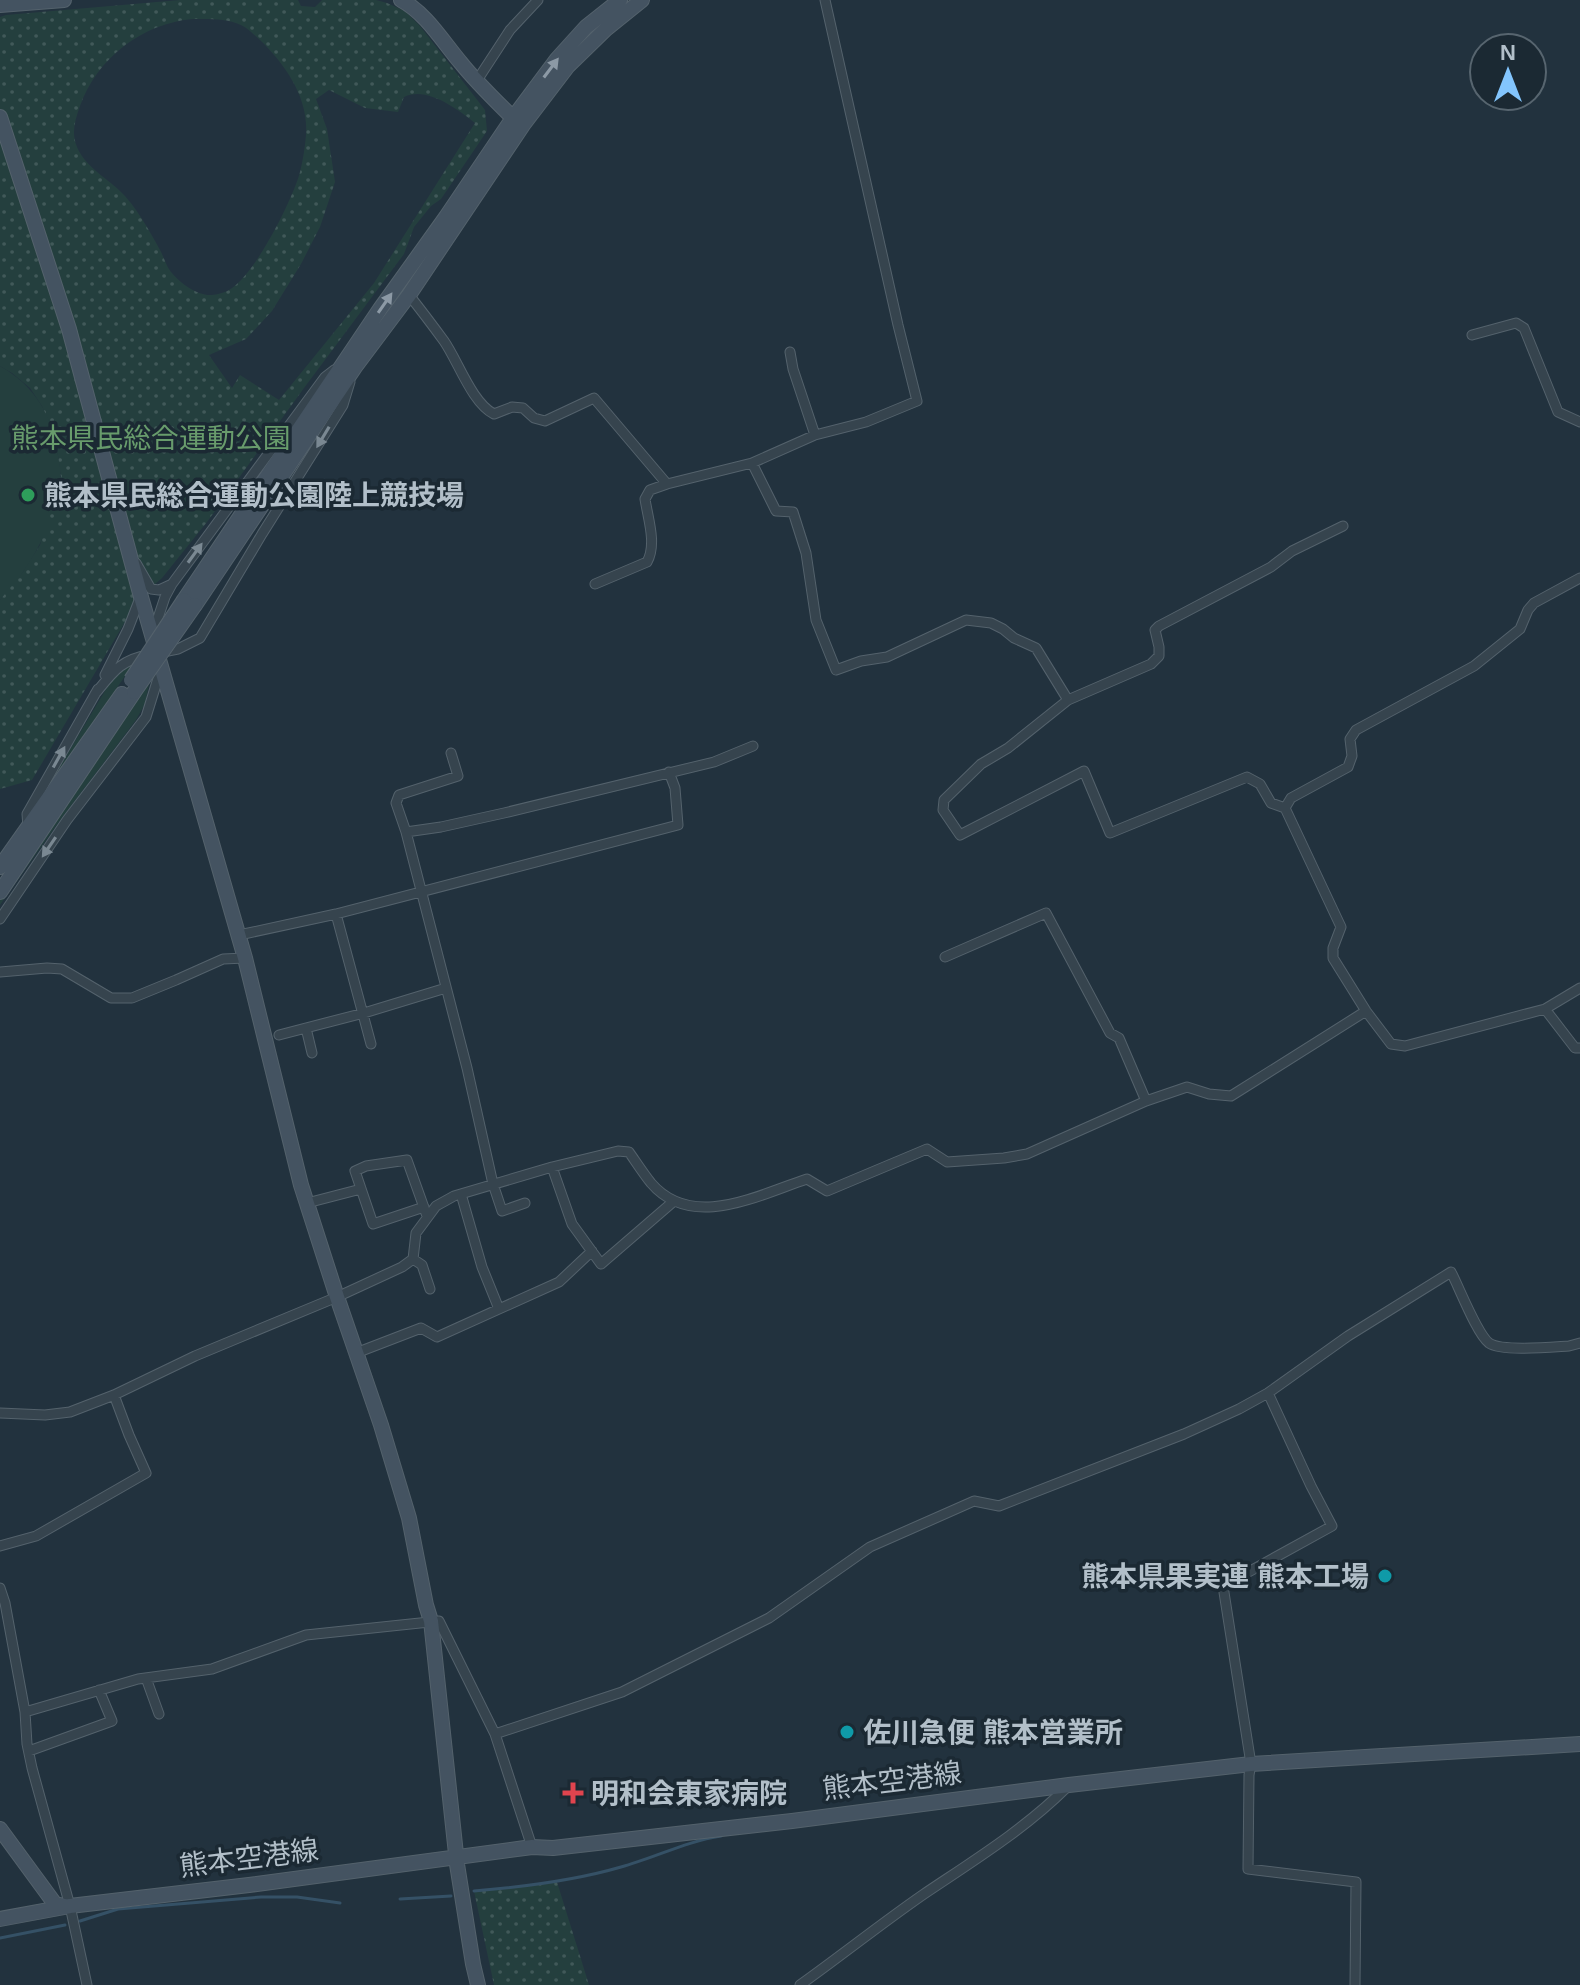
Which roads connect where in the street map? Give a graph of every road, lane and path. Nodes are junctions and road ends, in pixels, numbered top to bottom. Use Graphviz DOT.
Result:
graph roads {
  1 [pos="64,0"];
  2 [pos="401,0"];
  3 [pos="538,0"];
  4 [pos="620,0"];
  5 [pos="642,0"];
  6 [pos="825,0"];
  7 [pos="0,5"];
  8 [pos="476,82"];
  9 [pos="0,117"];
  10 [pos="518,122"];
  11 [pos="409,295"];
  12 [pos="1472,335"];
  13 [pos="790,352"];
  14 [pos="350,364"];
  15 [pos="1580,422"];
  16 [pos="815,435"];
  17 [pos="752,463"];
  18 [pos="667,484"];
  19 [pos="1343,526"];
  20 [pos="128,550"];
  21 [pos="1580,578"];
  22 [pos="172,584"];
  23 [pos="595,584"];
  24 [pos="141,597"];
  25 [pos="152,636"];
  26 [pos="159,660"];
  27 [pos="130,690"];
  28 [pos="95,694"];
  29 [pos="1068,700"];
  30 [pos="753,746"];
  31 [pos="451,753"];
  32 [pos="669,772"];
  33 [pos="1285,808"];
  34 [pos="28,827"];
  35 [pos="406,832"];
  36 [pos="0,867"];
  37 [pos="0,892"];
  38 [pos="421,892"];
  39 [pos="336,914"];
  40 [pos="0,919"];
  41 [pos="239,935"];
  42 [pos="945,957"];
  43 [pos="245,958"];
  44 [pos="0,972"];
  45 [pos="446,988"];
  46 [pos="1580,988"];
  47 [pos="1545,1009"];
  48 [pos="1366,1011"];
  49 [pos="364,1013"];
  50 [pos="306,1028"];
  51 [pos="279,1035"];
  52 [pos="371,1044"];
  53 [pos="1580,1048"];
  54 [pos="312,1053"];
  55 [pos="1146,1101"];
  56 [pos="552,1167"];
  57 [pos="493,1184"];
  58 [pos="361,1189"];
  59 [pos="461,1194"];
  60 [pos="674,1201"];
  61 [pos="307,1203"];
  62 [pos="525,1203"];
  63 [pos="425,1211"];
  64 [pos="592,1251"];
  65 [pos="413,1259"];
  66 [pos="430,1289"];
  67 [pos="337,1297"];
  68 [pos="499,1309"];
  69 [pos="1580,1343"];
  70 [pos="356,1353"];
  71 [pos="1268,1393"];
  72 [pos="114,1395"];
  73 [pos="0,1413"];
  74 [pos="0,1546"];
  75 [pos="0,1588"];
  76 [pos="431,1621"];
  77 [pos="146,1678"];
  78 [pos="99,1690"];
  79 [pos="25,1712"];
  80 [pos="159,1714"];
  81 [pos="495,1734"];
  82 [pos="1580,1744"];
  83 [pos="29,1751"];
  84 [pos="1251,1764"];
  85 [pos="1069,1785"];
  86 [pos="0,1829"];
  87 [pos="532,1847"];
  88 [pos="456,1856"];
  89 [pos="70,1906"];
  90 [pos="0,1919"];
  91 [pos="87,1985"];
  92 [pos="478,1985"];
  93 [pos="800,1985"];
  94 [pos="1355,1985"];
  1 -- 7 [label="street"];
  2 -- 8 [label="street"];
  3 -- 8 [label="street"];
  10 -- 4 [label="street, one-way"];
  5 -- 10 [label="street"];
  6 -- 16 [label="street"];
  8 -- 10 [label="street"];
  9 -- 20 [label="street"];
  10 -- 11 [label="street"];
  14 -- 10 [label="street, one-way"];
  11 -- 14 [label="street"];
  11 -- 18 [label="street"];
  12 -- 15 [label="street"];
  13 -- 16 [label="street"];
  22 -- 14 [label="street, one-way"];
  14 -- 26 [label="street, one-way"];
  14 -- 27 [label="street, bridge"];
  16 -- 17 [label="street"];
  17 -- 18 [label="street"];
  17 -- 29 [label="street"];
  18 -- 23 [label="street"];
  19 -- 29 [label="street"];
  20 -- 22 [label="street"];
  20 -- 24 [label="street"];
  21 -- 33 [label="street"];
  22 -- 25 [label="street"];
  24 -- 25 [label="street"];
  24 -- 28 [label="street"];
  25 -- 26 [label="street"];
  26 -- 28 [label="street"];
  26 -- 40 [label="street, one-way"];
  26 -- 41 [label="street"];
  27 -- 34 [label="street"];
  27 -- 37 [label="street"];
  34 -- 28 [label="street, one-way"];
  29 -- 33 [label="street"];
  30 -- 32 [label="street"];
  31 -- 35 [label="street"];
  32 -- 35 [label="street"];
  32 -- 38 [label="street"];
  33 -- 48 [label="street"];
  34 -- 36 [label="street"];
  35 -- 38 [label="street"];
  38 -- 39 [label="street"];
  38 -- 45 [label="street"];
  39 -- 41 [label="street"];
  39 -- 49 [label="street"];
  41 -- 43 [label="street"];
  42 -- 55 [label="street"];
  43 -- 44 [label="street"];
  43 -- 61 [label="street"];
  45 -- 49 [label="street"];
  45 -- 57 [label="street"];
  46 -- 47 [label="street"];
  47 -- 48 [label="street"];
  47 -- 53 [label="street"];
  48 -- 55 [label="street"];
  49 -- 50 [label="street"];
  49 -- 52 [label="street"];
  50 -- 51 [label="street"];
  50 -- 54 [label="street"];
  55 -- 60 [label="street"];
  56 -- 57 [label="street"];
  56 -- 60 [label="street"];
  56 -- 64 [label="street"];
  57 -- 59 [label="street"];
  57 -- 62 [label="street"];
  58 -- 61 [label="street"];
  58 -- 63 [label="street"];
  58 -- 63 [label="street"];
  59 -- 63 [label="street"];
  59 -- 68 [label="street"];
  60 -- 64 [label="street"];
  61 -- 67 [label="street"];
  63 -- 65 [label="street"];
  64 -- 68 [label="street"];
  65 -- 66 [label="street"];
  65 -- 67 [label="street"];
  67 -- 70 [label="street"];
  67 -- 72 [label="street"];
  68 -- 70 [label="street"];
  69 -- 71 [label="street"];
  70 -- 76 [label="street"];
  71 -- 81 [label="street"];
  71 -- 84 [label="street"];
  72 -- 73 [label="street"];
  72 -- 74 [label="street"];
  75 -- 79 [label="street"];
  76 -- 77 [label="street"];
  76 -- 81 [label="street"];
  76 -- 88 [label="street"];
  77 -- 78 [label="street"];
  77 -- 80 [label="street"];
  78 -- 79 [label="street"];
  78 -- 83 [label="street"];
  79 -- 83 [label="street"];
  81 -- 87 [label="street"];
  82 -- 84 [label="street, 熊本空港線"];
  83 -- 89 [label="street"];
  84 -- 85 [label="street, 熊本空港線"];
  84 -- 94 [label="street"];
  85 -- 87 [label="street, 熊本空港線"];
  85 -- 93 [label="street"];
  86 -- 89 [label="street"];
  87 -- 88 [label="street, 熊本空港線"];
  88 -- 89 [label="street, 熊本空港線"];
  88 -- 92 [label="street"];
  89 -- 90 [label="street, 熊本空港線"];
  89 -- 91 [label="street"];
}
